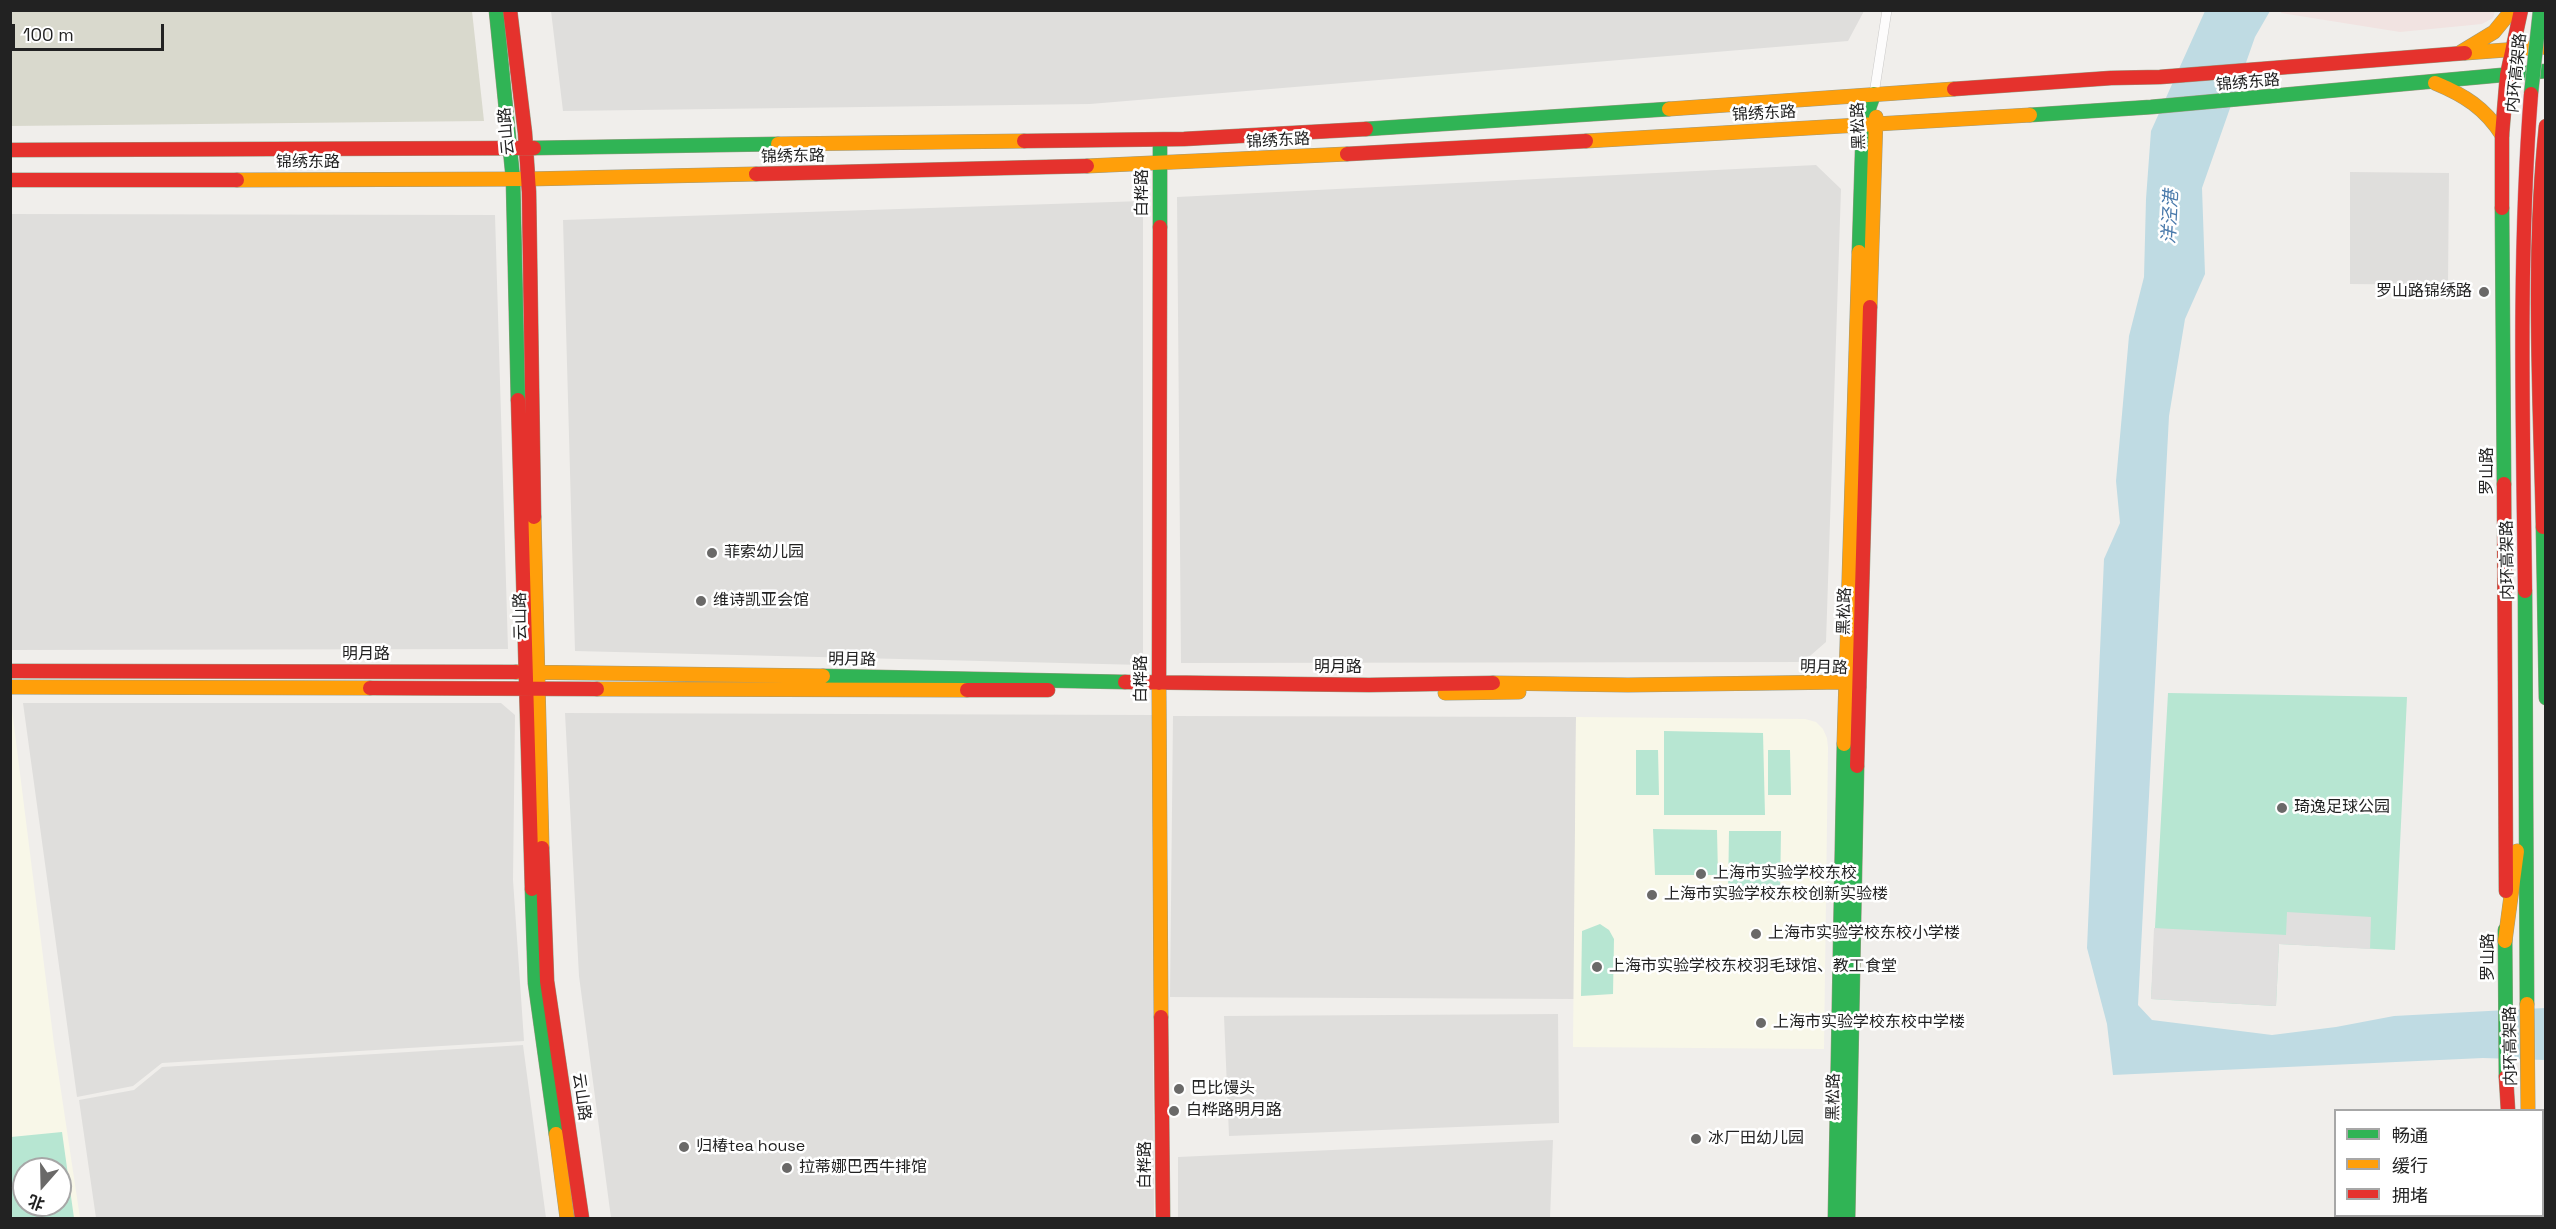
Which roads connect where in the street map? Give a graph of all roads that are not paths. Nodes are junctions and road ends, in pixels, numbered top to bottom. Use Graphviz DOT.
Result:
graph roads {
  1 [pos="496,10"];
  2 [pos="510,10"];
  3 [pos="1887,10"];
  4 [pos="2512,10"];
  5 [pos="2521,10"];
  6 [pos="2540,10"];
  7 [pos="2546,47"];
  8 [pos="2513,49"];
  9 [pos="2458,54"];
  10 [pos="2546,71"];
  11 [pos="2507,75"];
  12 [pos="2433,82"];
  13 [pos="1874,94"];
  14 [pos="1870,125"];
  15 [pos="2546,126"];
  16 [pos="2502,135"];
  17 [pos="1160,140"];
  18 [pos="511,147"];
  19 [pos="526,147"];
  20 [pos="10,150"];
  21 [pos="1159,164"];
  22 [pos="520,179"];
  23 [pos="10,180"];
  24 [pos="10,671"];
  25 [pos="532,672"];
  26 [pos="1845,686"];
  27 [pos="10,687"];
  28 [pos="1159,687"];
  29 [pos="1859,687"];
  30 [pos="531,690"];
  31 [pos="2546,698"];
  32 [pos="2526,785"];
  33 [pos="2505,941"];
  34 [pos="2507,1109"];
  35 [pos="2528,1109"];
  36 [pos="567,1218"];
  37 [pos="582,1218"];
  38 [pos="1163,1218"];
  39 [pos="1835,1218"];
  40 [pos="1848,1218"];
  1 -- 18 [label="main road, 云山路"];
  2 -- 19 [label="main road, 云山路"];
  3 -- 13 [label="street, 黑松路"];
  4 -- 9 [label="main road"];
  5 -- 8 [label="main road, 罗山路"];
  6 -- 32 [label="main road, 内环高架路, bridge"];
  7 -- 8 [label="main road, 锦绣东路"];
  8 -- 9 [label="main road, 锦绣东路"];
  8 -- 11 [label="main road, 罗山路"];
  9 -- 13 [label="main road, 锦绣东路"];
  10 -- 11 [label="main road, 锦绣东路"];
  11 -- 12 [label="main road, 锦绣东路"];
  11 -- 16 [label="main road, 罗山路"];
  12 -- 14 [label="main road, 锦绣东路"];
  12 -- 16 [label="main road"];
  13 -- 14 [label="main road"];
  13 -- 17 [label="main road, 锦绣东路"];
  14 -- 21 [label="main road, 锦绣东路"];
  14 -- 26 [label="main road"];
  14 -- 29 [label="main road, 黑松路"];
  15 -- 31 [label="main road, 内环高架路"];
  16 -- 33 [label="main road, 罗山路"];
  17 -- 19 [label="main road, 锦绣东路"];
  17 -- 21 [label="main road, 白桦路"];
  18 -- 19 [label="main road, 锦绣东路"];
  18 -- 20 [label="main road, 锦绣东路"];
  18 -- 22 [label="main road, 云山路"];
  19 -- 22 [label="main road, 云山路"];
  21 -- 22 [label="main road, 锦绣东路"];
  21 -- 28 [label="main road, 白桦路"];
  22 -- 23 [label="main road, 锦绣东路"];
  22 -- 25 [label="main road, 云山路"];
  24 -- 25 [label="main road, 明月路"];
  25 -- 28 [label="main road, 明月路"];
  25 -- 30 [label="main road, 云山路"];
  26 -- 28 [label="main road, 明月路"];
  26 -- 29 [label="main road, 明月路"];
  26 -- 39 [label="main road"];
  27 -- 30 [label="main road, 明月路"];
  28 -- 30 [label="main road, 明月路"];
  28 -- 38 [label="main road, 白桦路"];
  29 -- 40 [label="main road, 黑松路"];
  30 -- 36 [label="main road, 云山路"];
  30 -- 37 [label="main road, 云山路"];
  32 -- 33 [label="main road"];
  32 -- 35 [label="main road, 内环高架路"];
  33 -- 34 [label="main road, 罗山路"];
}
